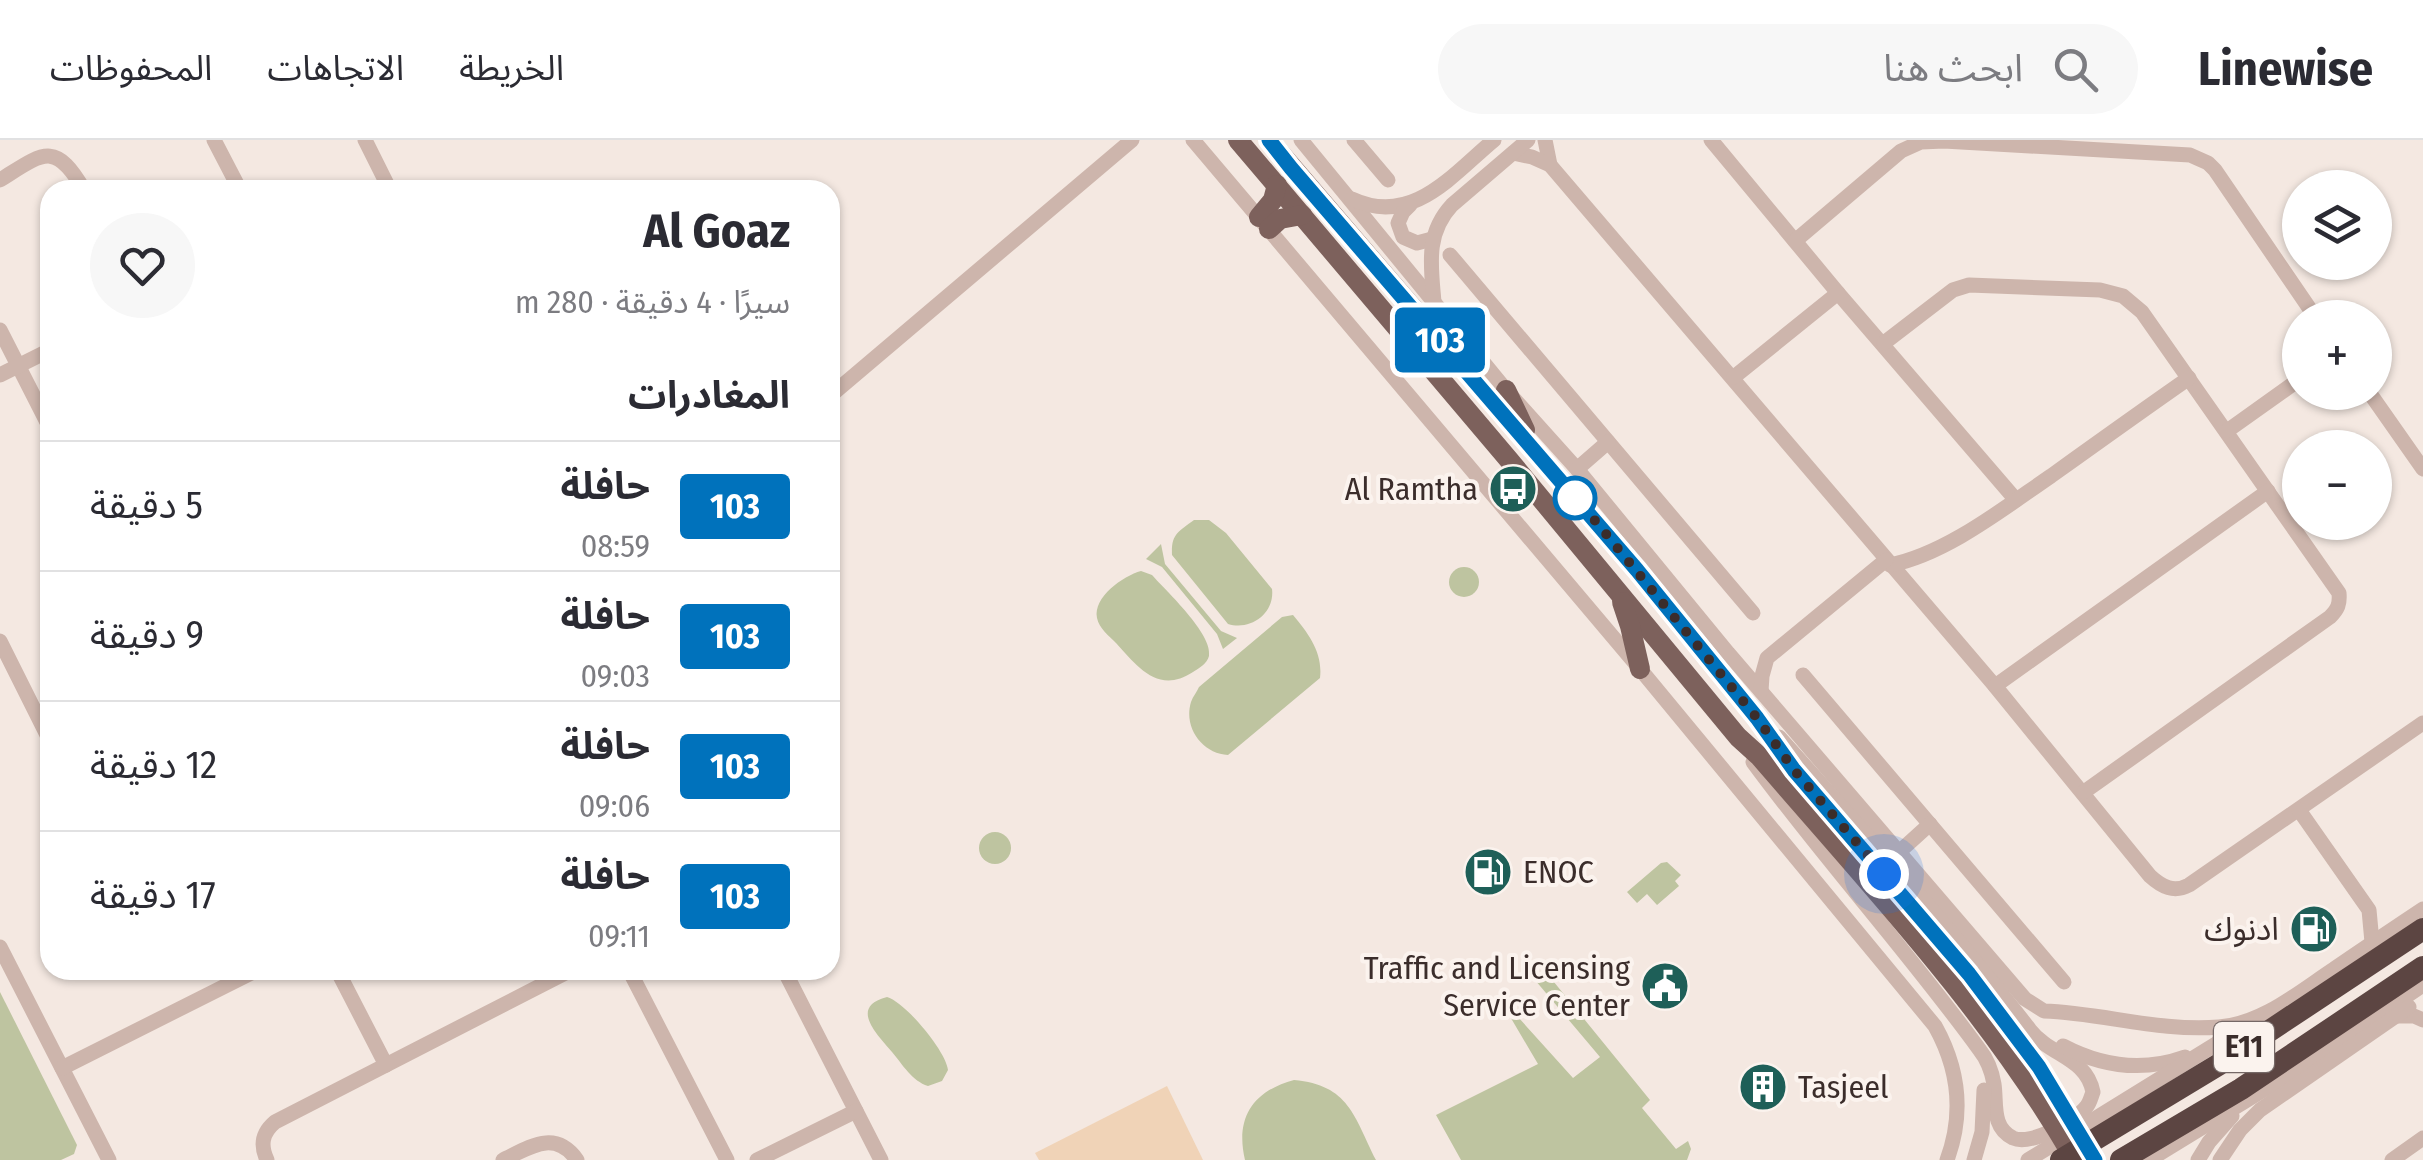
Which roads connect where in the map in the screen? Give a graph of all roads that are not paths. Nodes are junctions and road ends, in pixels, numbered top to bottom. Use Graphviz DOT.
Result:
graph roads {
  1 [pos="214,140"];
  2 [pos="365,140"];
  3 [pos="1132,140"];
  4 [pos="1194,140"];
  5 [pos="1238,140"];
  6 [pos="1269,140"];
  7 [pos="1301,140"];
  8 [pos="1354,140"];
  9 [pos="1494,140"];
  10 [pos="1528,140"];
  11 [pos="1545,140"];
  12 [pos="1716,142"];
  13 [pos="2038,143"];
  14 [pos="1512,153"];
  15 [pos="1550,165"];
  16 [pos="0,180"];
  17 [pos="78,180"];
  18 [pos="235,180"];
  19 [pos="385,180"];
  20 [pos="1388,180"];
  21 [pos="1276,185"];
  22 [pos="1350,198"];
  23 [pos="1410,205"];
  24 [pos="1302,215"];
  25 [pos="1264,223"];
  26 [pos="1432,239"];
  27 [pos="1795,241"];
  28 [pos="1450,256"];
  29 [pos="1838,293"];
  30 [pos="2304,300"];
  31 [pos="1434,302"];
  32 [pos="0,330"];
  33 [pos="1884,344"];
  34 [pos="40,355"];
  35 [pos="18,366"];
  36 [pos="0,376"];
  37 [pos="1734,377"];
  38 [pos="2189,378"];
  39 [pos="840,388"];
  40 [pos="1506,390"];
  41 [pos="2282,393"];
  42 [pos="40,409"];
  43 [pos="2382,410"];
  44 [pos="2227,431"];
  45 [pos="1608,442"];
  46 [pos="1531,446"];
  47 [pos="1577,469"];
  48 [pos="2423,469"];
  49 [pos="2268,491"];
  50 [pos="2016,500"];
  51 [pos="1888,562"];
  52 [pos="1615,586"];
  53 [pos="1753,613"];
  54 [pos="0,641"];
  55 [pos="1774,651"];
  56 [pos="1728,653"];
  57 [pos="1640,669"];
  58 [pos="1803,675"];
  59 [pos="1996,686"];
  60 [pos="1761,691"];
  61 [pos="1757,718"];
  62 [pos="40,721"];
  63 [pos="2423,723"];
  64 [pos="1738,737"];
  65 [pos="2084,792"];
  66 [pos="2299,810"];
  67 [pos="1930,824"];
  68 [pos="1898,853"];
  69 [pos="1904,878"];
  70 [pos="2369,910"];
  71 [pos="2417,916"];
  72 [pos="2372,942"];
  73 [pos="0,947"];
  74 [pos="2423,966"];
  75 [pos="237,980"];
  76 [pos="343,980"];
  77 [pos="552,980"];
  78 [pos="634,980"];
  79 [pos="789,980"];
  80 [pos="2064,982"];
  81 [pos="2423,985"];
  82 [pos="1903,986"];
  83 [pos="1936,991"];
  84 [pos="2423,998"];
  85 [pos="2012,1006"];
  86 [pos="2397,1016"];
  87 [pos="2258,1018"];
  88 [pos="2423,1020"];
  89 [pos="1975,1042"];
  90 [pos="2212,1047"];
  91 [pos="2336,1057"];
  92 [pos="2311,1061"];
  93 [pos="386,1065"];
  94 [pos="62,1068"];
  95 [pos="2246,1102"];
  96 [pos="856,1111"];
  97 [pos="2060,1116"];
  98 [pos="2423,1138"];
  99 [pos="108,1160"];
  100 [pos="267,1160"];
  101 [pos="503,1160"];
  102 [pos="578,1160"];
  103 [pos="727,1160"];
  104 [pos="757,1160"];
  105 [pos="881,1160"];
  106 [pos="1947,1160"];
  107 [pos="1974,1160"];
  108 [pos="2028,1160"];
  109 [pos="2062,1160"];
  110 [pos="2075,1160"];
  111 [pos="2095,1160"];
  112 [pos="2122,1160"];
  113 [pos="2148,1160"];
  114 [pos="2198,1160"];
  115 [pos="2220,1160"];
  116 [pos="2392,1160"];
  1 -- 18 [label="street"];
  2 -- 19 [label="street"];
  3 -- 39 [label="street"];
  4 -- 25 [label="street"];
  5 -- 21 [label="main road"];
  6 -- 46 [label="main road"];
  7 -- 22 [label="street"];
  8 -- 20 [label="street"];
  9 -- 23 [label="street"];
  10 -- 14 [label="street"];
  11 -- 15 [label="street"];
  12 -- 27 [label="street"];
  13 -- 27 [label="street"];
  13 -- 30 [label="street"];
  14 -- 15 [label="street"];
  14 -- 26 [label="street"];
  15 -- 37 [label="street"];
  16 -- 17 [label="street"];
  21 -- 24 [label="main road"];
  21 -- 25 [label="main road"];
  22 -- 23 [label="street"];
  22 -- 31 [label="street"];
  23 -- 26 [label="street"];
  24 -- 25 [label="main road"];
  24 -- 52 [label="main road"];
  25 -- 57 [label="street"];
  26 -- 31 [label="street"];
  27 -- 29 [label="street"];
  28 -- 45 [label="street"];
  29 -- 33 [label="street"];
  29 -- 37 [label="street"];
  31 -- 40 [label="street"];
  32 -- 35 [label="street"];
  33 -- 38 [label="street"];
  33 -- 50 [label="street"];
  34 -- 35 [label="street"];
  35 -- 36 [label="street"];
  35 -- 42 [label="street"];
  37 -- 51 [label="street"];
  38 -- 44 [label="street"];
  38 -- 50 [label="street"];
  40 -- 46 [label="main road"];
  40 -- 47 [label="street"];
  41 -- 44 [label="street"];
  43 -- 48 [label="street"];
  44 -- 49 [label="street"];
  45 -- 47 [label="street"];
  45 -- 53 [label="street"];
  46 -- 61 [label="main road"];
  47 -- 56 [label="street"];
  49 -- 59 [label="street"];
  49 -- 65 [label="street"];
  50 -- 51 [label="street"];
  51 -- 55 [label="street"];
  51 -- 59 [label="street"];
  52 -- 57 [label="main road"];
  52 -- 64 [label="main road"];
  54 -- 62 [label="street"];
  55 -- 56 [label="street"];
  55 -- 60 [label="street"];
  56 -- 60 [label="street"];
  57 -- 82 [label="street"];
  58 -- 67 [label="street"];
  59 -- 65 [label="street"];
  60 -- 68 [label="street"];
  61 -- 69 [label="street"];
  61 -- 97 [label="main road"];
  63 -- 66 [label="street"];
  64 -- 83 [label="street"];
  64 -- 97 [label="main road"];
  65 -- 66 [label="street"];
  66 -- 70 [label="street"];
  67 -- 68 [label="street"];
  67 -- 80 [label="street"];
  68 -- 69 [label="street"];
  68 -- 87 [label="street"];
  69 -- 85 [label="street"];
  70 -- 71 [label="street"];
  70 -- 72 [label="street"];
  71 -- 72 [label="street"];
  71 -- 109 [label="highway, E11"];
  72 -- 87 [label="street"];
  73 -- 94 [label="street"];
  74 -- 112 [label="highway, E11"];
  75 -- 94 [label="street"];
  76 -- 93 [label="street"];
  77 -- 93 [label="street"];
  78 -- 103 [label="street"];
  79 -- 96 [label="street"];
  81 -- 92 [label="street"];
  82 -- 83 [label="street"];
  82 -- 106 [label="street"];
  83 -- 89 [label="street"];
  84 -- 86 [label="street"];
  85 -- 89 [label="street"];
  85 -- 90 [label="street"];
  86 -- 88 [label="street"];
  86 -- 91 [label="street"];
  87 -- 90 [label="street"];
  89 -- 107 [label="street"];
  90 -- 108 [label="street"];
  91 -- 92 [label="street"];
  91 -- 115 [label="street"];
  92 -- 95 [label="street"];
  93 -- 100 [label="street"];
  94 -- 99 [label="street"];
  95 -- 113 [label="street"];
  95 -- 114 [label="street"];
  96 -- 104 [label="street"];
  96 -- 105 [label="street"];
  97 -- 110 [label="main road"];
  97 -- 111 [label="main road"];
  98 -- 116 [label="street"];
  101 -- 102 [label="street"];
}
